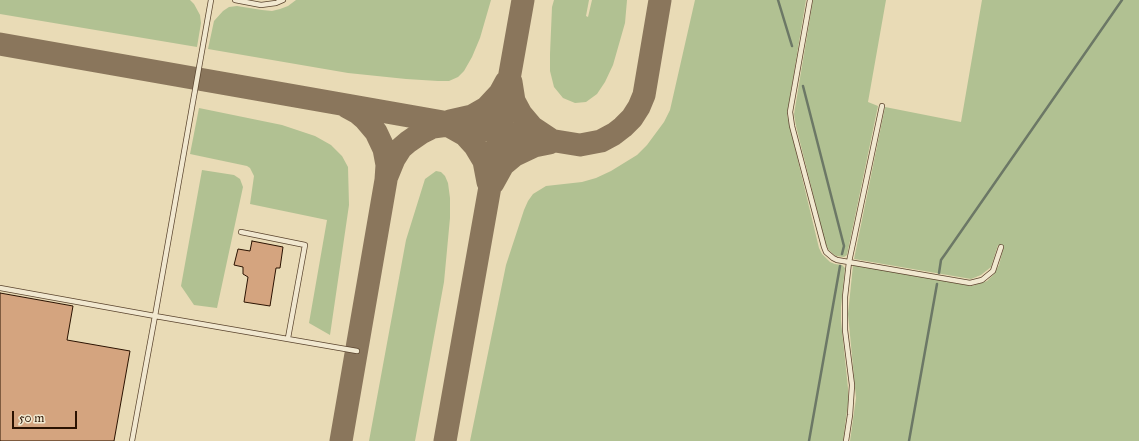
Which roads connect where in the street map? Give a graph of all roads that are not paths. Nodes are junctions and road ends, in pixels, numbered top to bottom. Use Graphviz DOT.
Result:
graph roads {
  1 [pos="211,0"];
  2 [pos="235,0"];
  3 [pos="283,0"];
  4 [pos="810,0"];
  5 [pos="882,106"];
  6 [pos="241,232"];
  7 [pos="1001,247"];
  8 [pos="849,262"];
  9 [pos="0,288"];
  10 [pos="156,316"];
  11 [pos="288,338"];
  12 [pos="357,351"];
  13 [pos="132,441"];
  14 [pos="846,441"];
  1 -- 10 [label="lane"];
  2 -- 3 [label="lane"];
  4 -- 8 [label="lane"];
  5 -- 8 [label="lane"];
  6 -- 11 [label="lane"];
  7 -- 8 [label="lane"];
  8 -- 14 [label="lane"];
  9 -- 10 [label="lane"];
  10 -- 11 [label="lane"];
  10 -- 13 [label="lane"];
  11 -- 12 [label="lane"];
}
